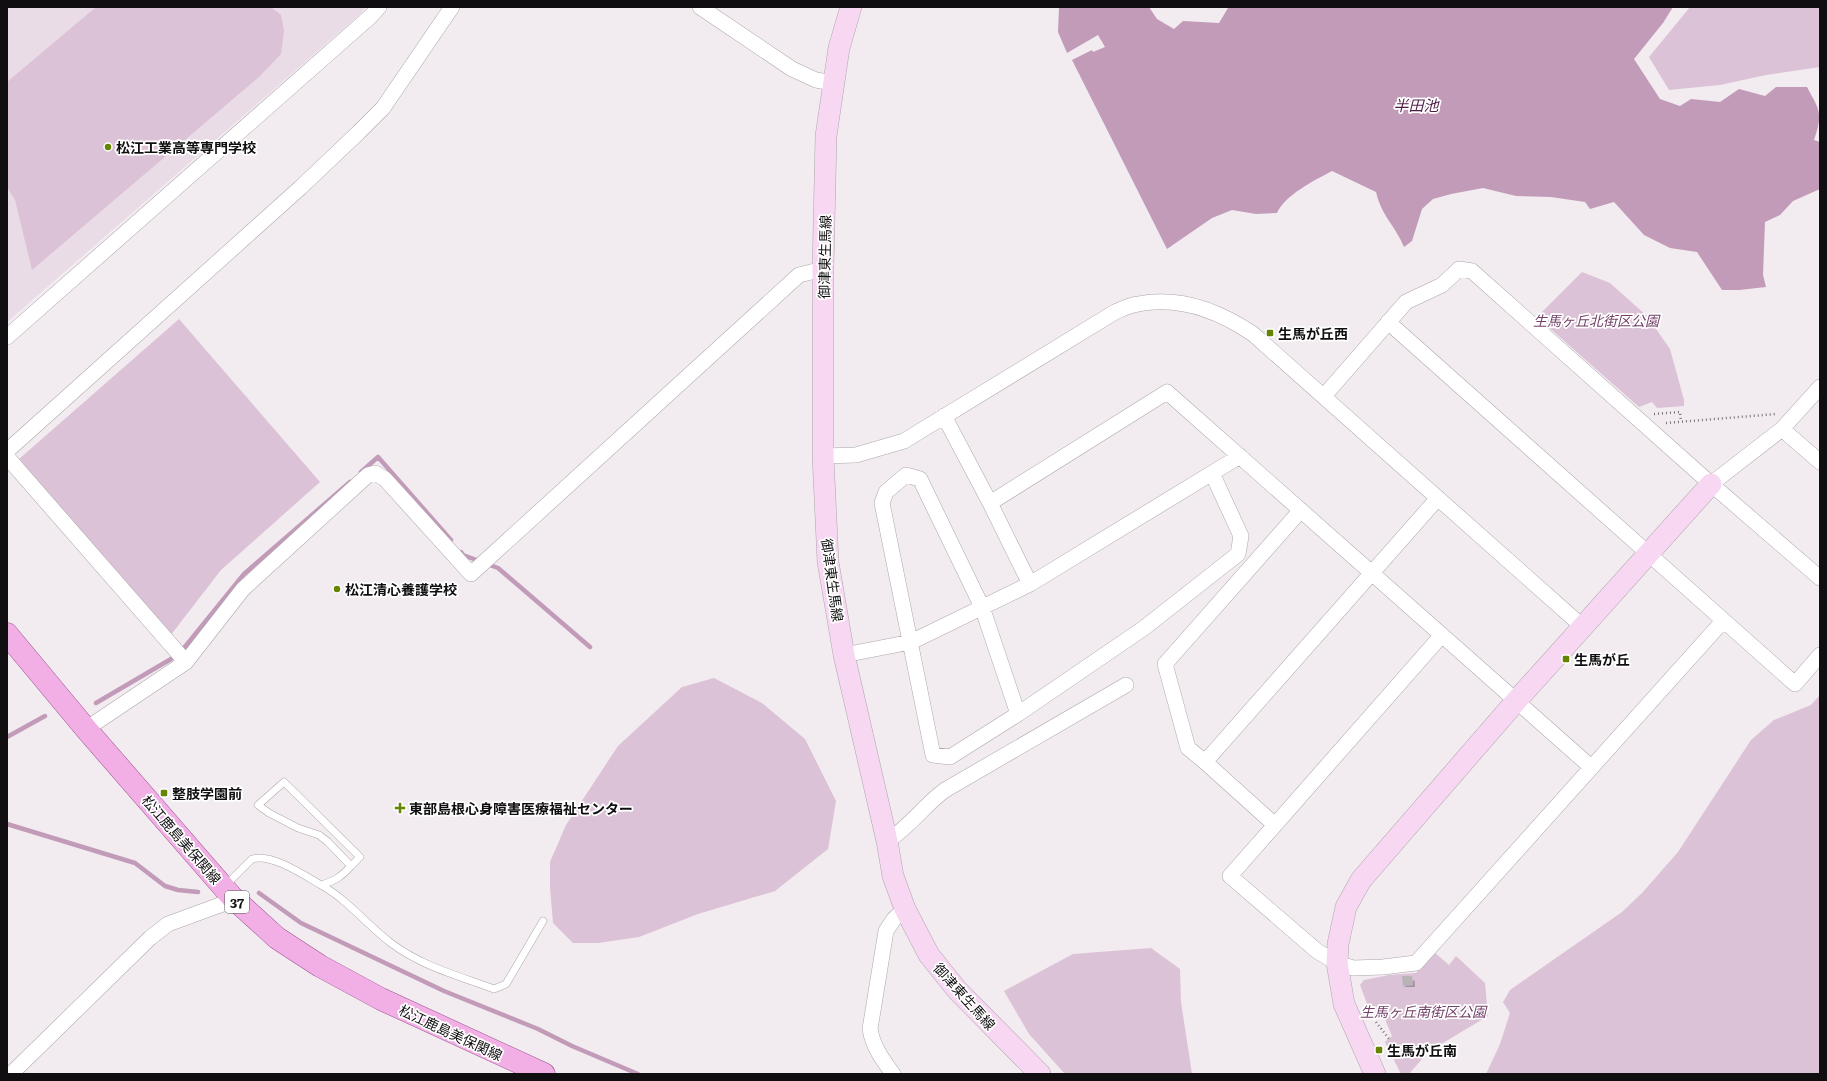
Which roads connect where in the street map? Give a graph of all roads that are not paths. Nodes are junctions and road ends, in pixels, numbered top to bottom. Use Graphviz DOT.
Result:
graph roads {
  1 [pos="379,7"];
  2 [pos="452,7"];
  3 [pos="700,7"];
  4 [pos="851,7"];
  5 [pos="833,83"];
  6 [pos="823,269"];
  7 [pos="1388,322"];
  8 [pos="7,337"];
  9 [pos="1820,387"];
  10 [pos="1324,396"];
  11 [pos="944,416"];
  12 [pos="1782,429"];
  13 [pos="7,451"];
  14 [pos="823,456"];
  15 [pos="1240,456"];
  16 [pos="7,457"];
  17 [pos="1820,462"];
  18 [pos="1212,473"];
  19 [pos="1711,484"];
  20 [pos="1438,498"];
  21 [pos="990,503"];
  22 [pos="1302,510"];
  23 [pos="1648,554"];
  24 [pos="1373,572"];
  25 [pos="1820,578"];
  26 [pos="1030,584"];
  27 [pos="982,607"];
  28 [pos="1723,621"];
  29 [pos="1583,627"];
  30 [pos="7,634"];
  31 [pos="1442,634"];
  32 [pos="911,642"];
  33 [pos="844,655"];
  34 [pos="1820,655"];
  35 [pos="181,656"];
  36 [pos="1126,685"];
  37 [pos="1517,700"];
  38 [pos="1018,714"];
  39 [pos="86,729"];
  40 [pos="1205,762"];
  41 [pos="1591,767"];
  42 [pos="1275,825"];
  43 [pos="887,842"];
  44 [pos="351,866"];
  45 [pos="321,885"];
  46 [pos="228,892"];
  47 [pos="905,909"];
  48 [pos="543,921"];
  49 [pos="1337,963"];
  50 [pos="11,1074"];
  51 [pos="544,1074"];
  52 [pos="893,1074"];
  53 [pos="1040,1074"];
  54 [pos="1375,1074"];
  1 -- 8 [label="street"];
  2 -- 13 [label="street"];
  3 -- 5 [label="street"];
  4 -- 5 [label="main road, 御津東生馬線"];
  5 -- 6 [label="main road, 御津東生馬線"];
  6 -- 14 [label="main road, 御津東生馬線"];
  6 -- 35 [label="street"];
  7 -- 10 [label="street"];
  7 -- 19 [label="street"];
  7 -- 23 [label="street"];
  9 -- 12 [label="street"];
  10 -- 11 [label="street"];
  10 -- 20 [label="street"];
  11 -- 14 [label="street"];
  11 -- 21 [label="street"];
  12 -- 17 [label="street"];
  12 -- 19 [label="street"];
  14 -- 33 [label="main road, 御津東生馬線"];
  15 -- 18 [label="street"];
  15 -- 21 [label="street"];
  15 -- 22 [label="street"];
  16 -- 35 [label="street"];
  18 -- 26 [label="street"];
  18 -- 38 [label="street"];
  19 -- 23 [label="main road"];
  19 -- 25 [label="street"];
  20 -- 24 [label="street"];
  20 -- 29 [label="street"];
  21 -- 26 [label="street"];
  22 -- 24 [label="street"];
  22 -- 40 [label="street"];
  23 -- 28 [label="street"];
  23 -- 29 [label="main road"];
  24 -- 31 [label="street"];
  24 -- 40 [label="street"];
  26 -- 27 [label="street"];
  27 -- 32 [label="street"];
  27 -- 32 [label="street"];
  27 -- 38 [label="street"];
  28 -- 34 [label="street"];
  28 -- 41 [label="street"];
  29 -- 37 [label="main road"];
  30 -- 39 [label="main road, 松江鹿島美保関線 / 37"];
  31 -- 37 [label="street"];
  31 -- 42 [label="street"];
  32 -- 33 [label="street"];
  32 -- 38 [label="street"];
  33 -- 43 [label="main road, 御津東生馬線"];
  35 -- 39 [label="street"];
  36 -- 43 [label="street"];
  37 -- 41 [label="street"];
  37 -- 49 [label="main road"];
  39 -- 46 [label="main road, 松江鹿島美保関線 / 37"];
  40 -- 42 [label="street"];
  41 -- 49 [label="street"];
  42 -- 49 [label="street"];
  43 -- 47 [label="main road, 御津東生馬線"];
  44 -- 44 [label="lane"];
  44 -- 45 [label="lane"];
  45 -- 46 [label="lane"];
  45 -- 48 [label="lane"];
  46 -- 50 [label="street"];
  46 -- 51 [label="main road, 松江鹿島美保関線 / 37"];
  47 -- 52 [label="street"];
  47 -- 53 [label="main road, 御津東生馬線"];
  49 -- 54 [label="main road"];
}
